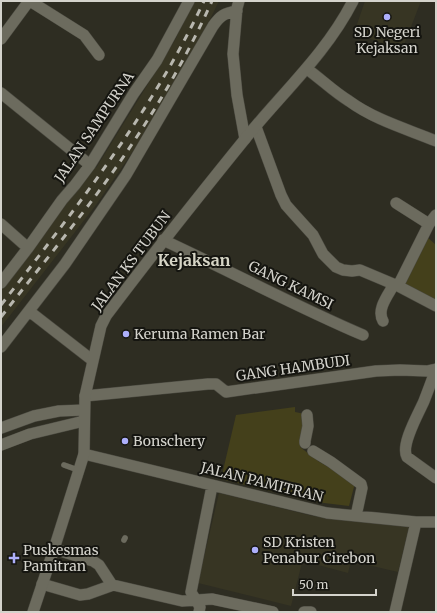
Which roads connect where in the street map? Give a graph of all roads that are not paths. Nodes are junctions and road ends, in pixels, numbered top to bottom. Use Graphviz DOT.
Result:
graph roads {
  1 [pos="29,1"];
  2 [pos="189,1"];
  3 [pos="353,1"];
  4 [pos="238,6"];
  5 [pos="1,39"];
  6 [pos="99,55"];
  7 [pos="308,69"];
  8 [pos="1,93"];
  9 [pos="256,127"];
  10 [pos="245,139"];
  11 [pos="436,141"];
  12 [pos="90,165"];
  13 [pos="396,204"];
  14 [pos="433,219"];
  15 [pos="1,224"];
  16 [pos="163,240"];
  17 [pos="28,248"];
  18 [pos="1,283"];
  19 [pos="396,285"];
  20 [pos="436,306"];
  21 [pos="28,311"];
  22 [pos="383,321"];
  23 [pos="363,335"];
  24 [pos="1,347"];
  25 [pos="92,360"];
  26 [pos="436,369"];
  27 [pos="85,396"];
  28 [pos="84,410"];
  29 [pos="307,415"];
  30 [pos="84,421"];
  31 [pos="1,428"];
  32 [pos="1,445"];
  33 [pos="84,454"];
  34 [pos="64,465"];
  35 [pos="78,470"];
  36 [pos="436,478"];
  37 [pos="212,486"];
  38 [pos="356,516"];
  39 [pos="416,522"];
  40 [pos="436,522"];
  41 [pos="54,549"];
  42 [pos="42,584"];
  43 [pos="112,585"];
  44 [pos="195,600"];
  45 [pos="33,612"];
  46 [pos="199,612"];
  47 [pos="273,612"];
  48 [pos="304,612"];
  49 [pos="312,612"];
  50 [pos="395,612"];
  1 -- 5 [label="street"];
  1 -- 6 [label="street"];
  2 -- 12 [label="street, JALAN SAMPURNA"];
  3 -- 7 [label="street, JALAN KS TUBUN"];
  4 -- 10 [label="street"];
  4 -- 21 [label="street"];
  7 -- 9 [label="street, JALAN KS TUBUN"];
  7 -- 11 [label="street"];
  8 -- 12 [label="street"];
  9 -- 10 [label="street, JALAN KS TUBUN"];
  9 -- 19 [label="street"];
  10 -- 16 [label="street, JALAN KS TUBUN"];
  12 -- 17 [label="street, JALAN SAMPURNA"];
  13 -- 14 [label="street"];
  14 -- 19 [label="street"];
  15 -- 17 [label="street"];
  16 -- 23 [label="street, GANG KAMSI"];
  16 -- 25 [label="street, JALAN KS TUBUN"];
  17 -- 18 [label="street, JALAN SAMPURNA"];
  19 -- 20 [label="street"];
  19 -- 22 [label="street"];
  21 -- 24 [label="street"];
  21 -- 25 [label="street"];
  25 -- 27 [label="street, JALAN KS TUBUN"];
  26 -- 27 [label="street, GANG HAMBUDI"];
  26 -- 36 [label="street"];
  27 -- 28 [label="street, JALAN KS TUBUN"];
  28 -- 30 [label="street, JALAN KS TUBUN"];
  28 -- 31 [label="street"];
  29 -- 38 [label="street"];
  30 -- 32 [label="street"];
  30 -- 33 [label="street, JALAN KS TUBUN"];
  33 -- 35 [label="street, JALAN KS TUBUN"];
  33 -- 37 [label="street, JALAN PAMITRAN"];
  34 -- 35 [label="lane"];
  35 -- 41 [label="street, JALAN KS TUBUN"];
  37 -- 38 [label="street, JALAN PAMITRAN"];
  37 -- 44 [label="street"];
  38 -- 39 [label="street, JALAN PAMITRAN"];
  39 -- 40 [label="street, JALAN PAMITRAN"];
  39 -- 50 [label="street"];
  41 -- 42 [label="street, JALAN KS TUBUN"];
  41 -- 43 [label="street"];
  42 -- 43 [label="street"];
  42 -- 45 [label="street, JALAN KS TUBUN"];
  43 -- 44 [label="street"];
  44 -- 46 [label="street"];
  44 -- 47 [label="street"];
  48 -- 49 [label="street"];
}
